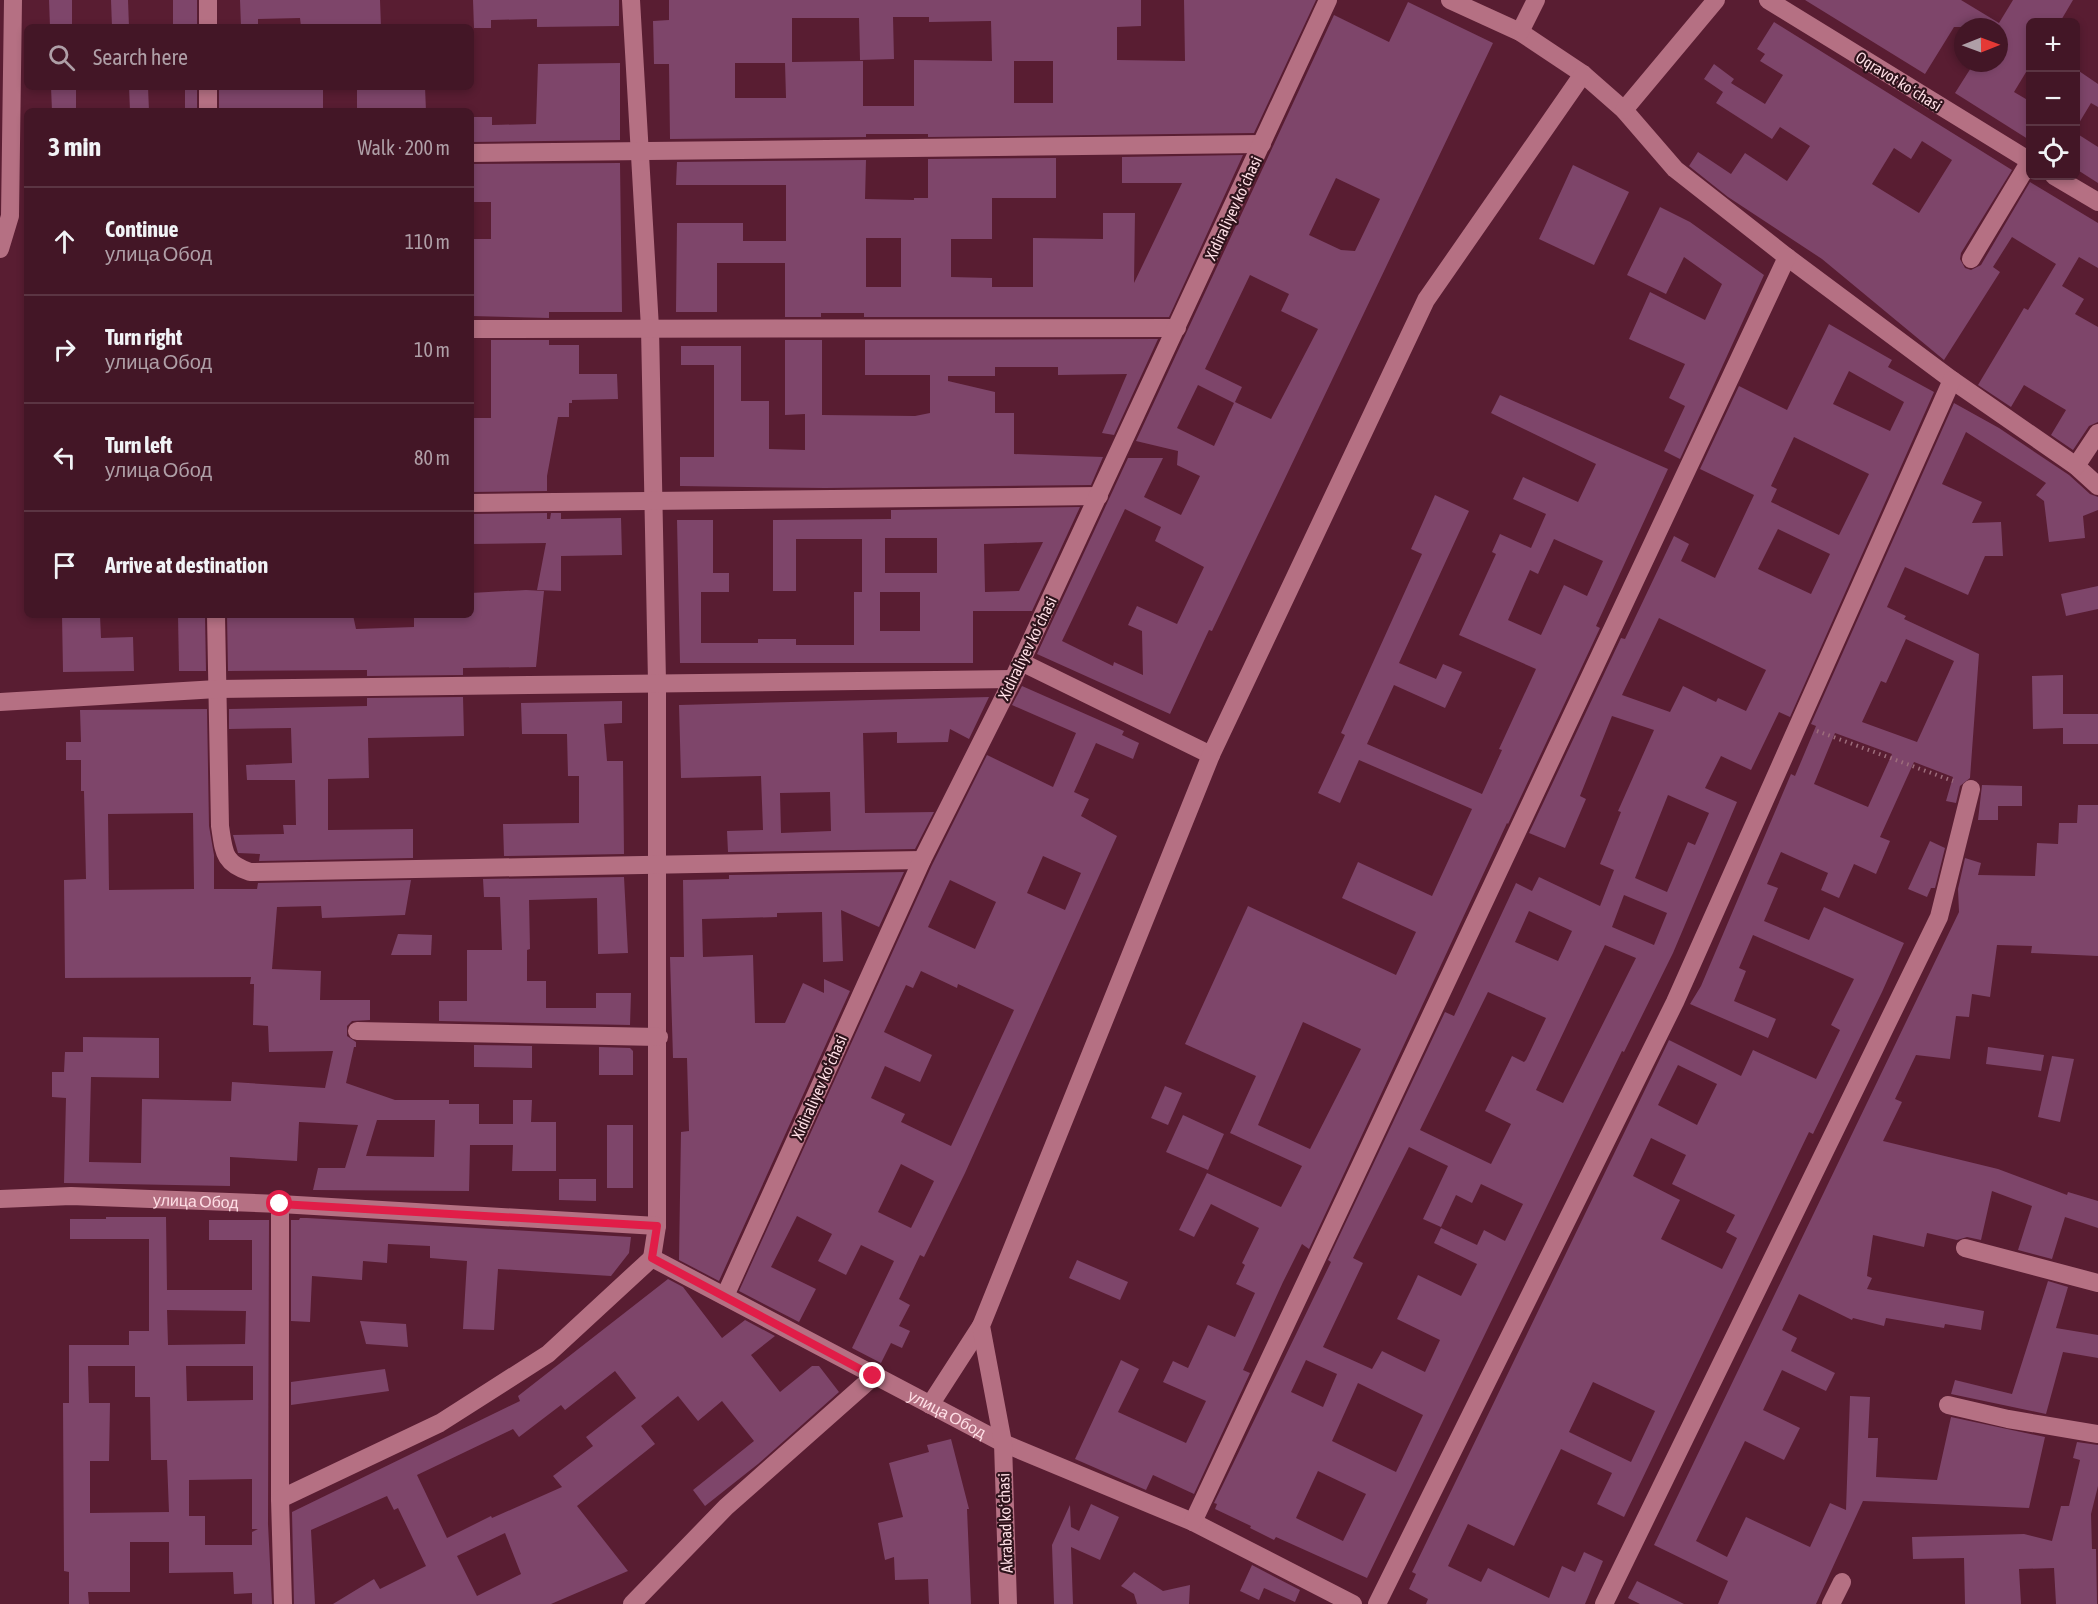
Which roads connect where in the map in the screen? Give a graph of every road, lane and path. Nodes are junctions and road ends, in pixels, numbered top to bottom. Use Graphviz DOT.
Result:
graph roads {
  1 [pos="13,0"];
  2 [pos="208,0"];
  3 [pos="631,0"];
  4 [pos="1328,0"];
  5 [pos="1450,0"];
  6 [pos="1536,0"];
  7 [pos="1716,0"];
  8 [pos="1768,0"];
  9 [pos="208,24"];
  10 [pos="1520,32"];
  11 [pos="1583,74"];
  12 [pos="208,90"];
  13 [pos="208,108"];
  14 [pos="1624,110"];
  15 [pos="1262,144"];
  16 [pos="642,151"];
  17 [pos="474,153"];
  18 [pos="2026,159"];
  19 [pos="2026,168"];
  20 [pos="2061,180"];
  21 [pos="2098,202"];
  22 [pos="0,249"];
  23 [pos="1787,257"];
  24 [pos="1971,259"];
  25 [pos="650,328"];
  26 [pos="1177,328"];
  27 [pos="474,329"];
  28 [pos="1953,381"];
  29 [pos="2098,433"];
  30 [pos="2076,466"];
  31 [pos="2098,486"];
  32 [pos="1099,496"];
  33 [pos="653,502"];
  34 [pos="474,503"];
  35 [pos="216,618"];
  36 [pos="1021,662"];
  37 [pos="1013,679"];
  38 [pos="657,682"];
  39 [pos="217,689"];
  40 [pos="0,702"];
  41 [pos="1799,724"];
  42 [pos="1211,755"];
  43 [pos="1971,789"];
  44 [pos="922,860"];
  45 [pos="656,863"];
  46 [pos="357,1031"];
  47 [pos="659,1037"];
  48 [pos="0,1199"];
  49 [pos="280,1204"];
  50 [pos="657,1226"];
  51 [pos="1965,1248"];
  52 [pos="652,1258"];
  53 [pos="2098,1283"];
  54 [pos="725,1296"];
  55 [pos="981,1326"];
  56 [pos="873,1376"];
  57 [pos="930,1405"];
  58 [pos="1948,1405"];
  59 [pos="2098,1434"];
  60 [pos="1003,1443"];
  61 [pos="280,1499"];
  62 [pos="1193,1522"];
  63 [pos="1842,1582"];
  64 [pos="1344,1602"];
  65 [pos="283,1604"];
  66 [pos="632,1604"];
  67 [pos="1008,1604"];
  68 [pos="1377,1604"];
  69 [pos="1604,1604"];
  70 [pos="1832,1604"];
  1 -- 22 [label="street"];
  2 -- 9 [label="street"];
  3 -- 16 [label="street"];
  4 -- 15 [label="street, Xidiraliyev koʻchasi"];
  5 -- 10 [label="street"];
  6 -- 10 [label="street"];
  7 -- 14 [label="street"];
  8 -- 18 [label="street, Oqravot koʻchasi"];
  10 -- 11 [label="street"];
  11 -- 14 [label="street"];
  11 -- 42 [label="street"];
  12 -- 13 [label="street"];
  14 -- 23 [label="street"];
  15 -- 16 [label="street"];
  15 -- 26 [label="street, Xidiraliyev koʻchasi"];
  16 -- 17 [label="street"];
  16 -- 25 [label="street"];
  19 -- 24 [label="street"];
  20 -- 21 [label="street"];
  23 -- 28 [label="street"];
  23 -- 62 [label="street"];
  25 -- 26 [label="street"];
  25 -- 27 [label="street"];
  25 -- 33 [label="street"];
  26 -- 32 [label="street, Xidiraliyev koʻchasi"];
  28 -- 30 [label="street"];
  28 -- 41 [label="street"];
  29 -- 30 [label="street"];
  30 -- 31 [label="street"];
  32 -- 33 [label="street"];
  32 -- 36 [label="street, Xidiraliyev koʻchasi"];
  33 -- 34 [label="street"];
  33 -- 38 [label="street"];
  35 -- 39 [label="street"];
  36 -- 37 [label="street, Xidiraliyev koʻchasi"];
  36 -- 42 [label="street"];
  37 -- 38 [label="street"];
  37 -- 44 [label="street, Xidiraliyev koʻchasi"];
  38 -- 39 [label="street"];
  38 -- 45 [label="street"];
  39 -- 40 [label="street"];
  39 -- 45 [label="street"];
  41 -- 43 [label="path"];
  41 -- 68 [label="street"];
  42 -- 55 [label="street"];
  43 -- 69 [label="street"];
  44 -- 45 [label="street"];
  44 -- 54 [label="street, Xidiraliyev koʻchasi"];
  45 -- 47 [label="street"];
  46 -- 47 [label="street"];
  47 -- 50 [label="street"];
  48 -- 49 [label="street, улица Обод"];
  49 -- 50 [label="street, улица Обод"];
  49 -- 61 [label="street"];
  50 -- 52 [label="street"];
  51 -- 53 [label="street"];
  52 -- 54 [label="street, улица Обод"];
  52 -- 61 [label="street"];
  54 -- 56 [label="street, улица Обод"];
  55 -- 57 [label="street"];
  55 -- 60 [label="street, Akrabad koʻchasi"];
  56 -- 57 [label="street, улица Обод"];
  56 -- 66 [label="street"];
  57 -- 60 [label="street, улица Обод"];
  58 -- 59 [label="street"];
  60 -- 62 [label="street, улица Обод"];
  60 -- 67 [label="street, Akrabad koʻchasi"];
  61 -- 65 [label="street"];
  62 -- 64 [label="street, улица Обод"];
  63 -- 70 [label="street"];
}
